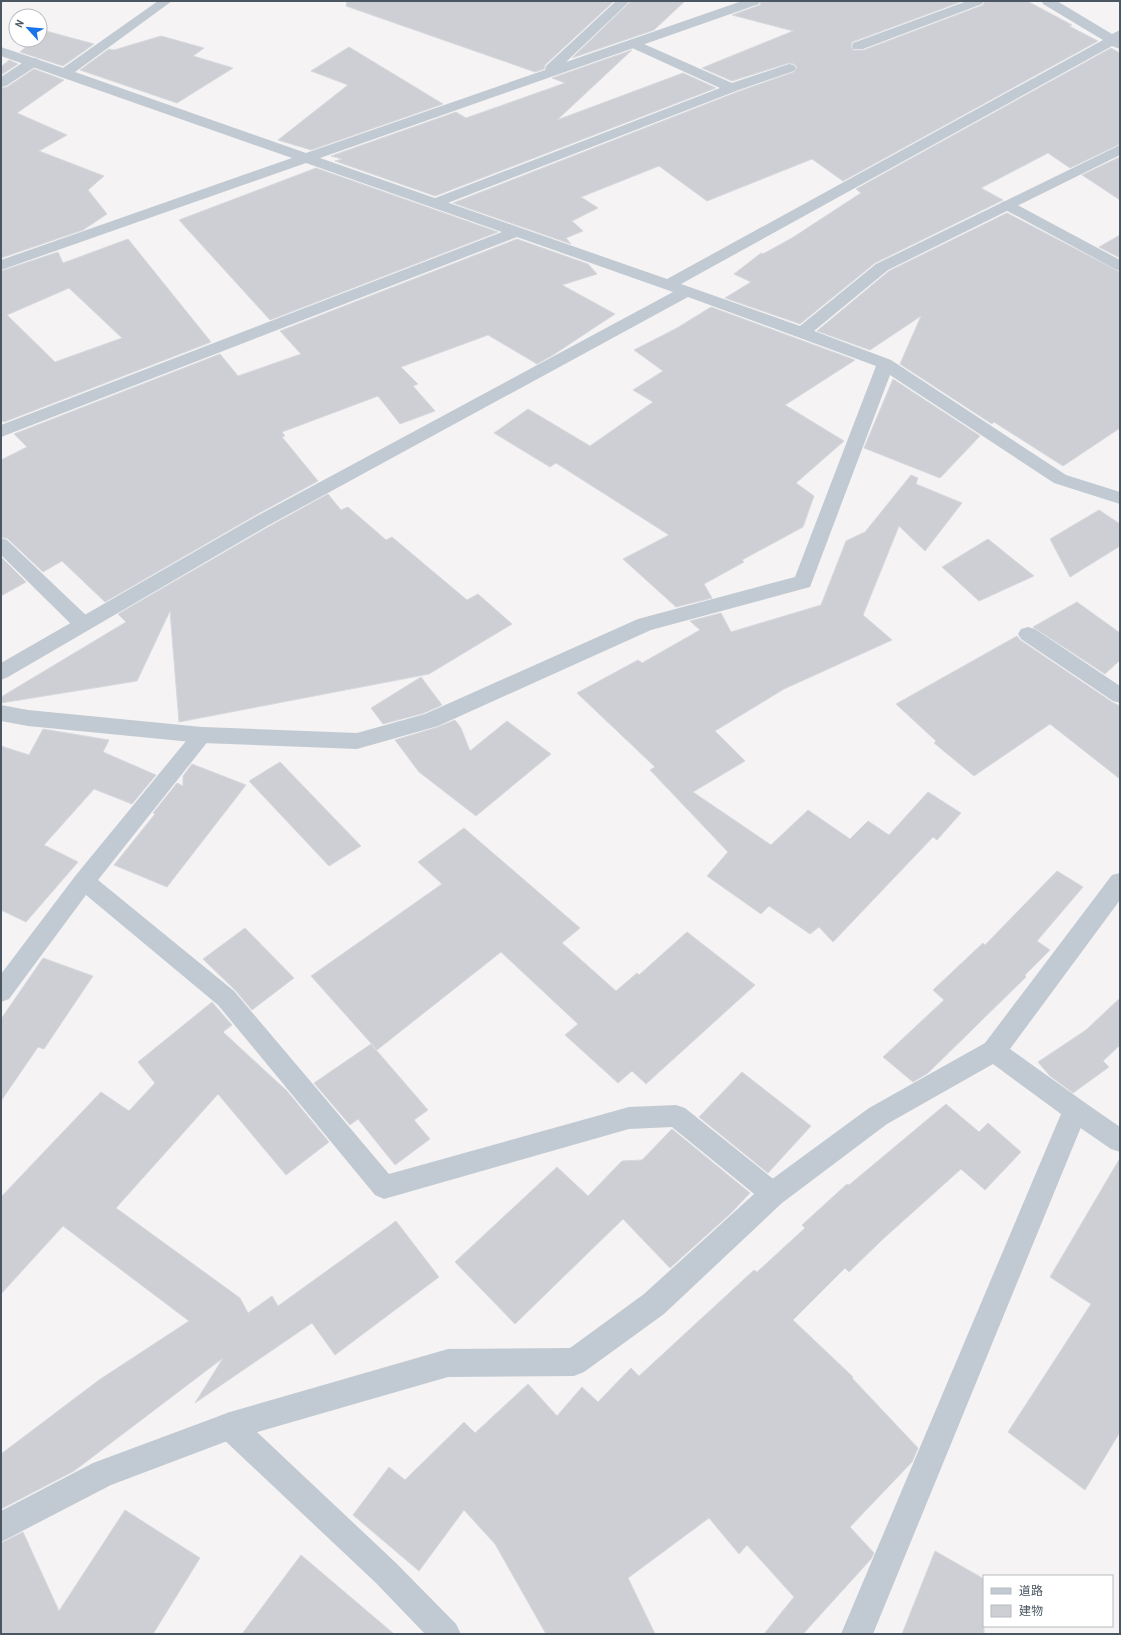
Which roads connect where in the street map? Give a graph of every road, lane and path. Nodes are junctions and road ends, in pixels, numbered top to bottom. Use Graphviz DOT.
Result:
graph roads {
  1 [pos="166,1"];
  2 [pos="624,1"];
  3 [pos="754,1"];
  4 [pos="978,1"];
  5 [pos="1048,1"];
  6 [pos="1118,40"];
  7 [pos="635,44"];
  8 [pos="858,46"];
  9 [pos="1,51"];
  10 [pos="33,62"];
  11 [pos="789,68"];
  12 [pos="65,73"];
  13 [pos="544,76"];
  14 [pos="1,83"];
  15 [pos="731,88"];
  16 [pos="1120,149"];
  17 [pos="307,158"];
  18 [pos="435,203"];
  19 [pos="1006,205"];
  20 [pos="516,232"];
  21 [pos="1,265"];
  22 [pos="1120,266"];
  23 [pos="668,285"];
  24 [pos="686,292"];
  25 [pos="802,333"];
  26 [pos="884,364"];
  27 [pos="1,431"];
  28 [pos="1120,498"];
  29 [pos="1,544"];
  30 [pos="84,624"];
  31 [pos="1028,634"];
  32 [pos="1,672"];
  33 [pos="1120,696"];
  34 [pos="1,713"];
  35 [pos="202,735"];
  36 [pos="84,882"];
  37 [pos="1120,882"];
  38 [pos="1,992"];
  39 [pos="994,1051"];
  40 [pos="1075,1110"];
  41 [pos="1120,1141"];
  42 [pos="773,1194"];
  43 [pos="230,1426"];
  44 [pos="1,1527"];
  45 [pos="446,1634"];
  46 [pos="856,1634"];
  1 -- 12 [label="street"];
  2 -- 13 [label="street"];
  3 -- 7 [label="street"];
  4 -- 8 [label="lane"];
  5 -- 6 [label="street"];
  6 -- 23 [label="street"];
  7 -- 13 [label="street"];
  7 -- 15 [label="lane"];
  9 -- 10 [label="street"];
  10 -- 12 [label="street"];
  10 -- 14 [label="lane"];
  11 -- 15 [label="lane"];
  12 -- 17 [label="street"];
  13 -- 17 [label="street"];
  15 -- 18 [label="lane"];
  16 -- 19 [label="street"];
  17 -- 18 [label="street"];
  17 -- 21 [label="street"];
  18 -- 20 [label="street"];
  19 -- 22 [label="lane"];
  19 -- 25 [label="street"];
  20 -- 23 [label="street"];
  20 -- 27 [label="street"];
  23 -- 24 [label="street"];
  24 -- 25 [label="street"];
  24 -- 30 [label="street"];
  25 -- 26 [label="street"];
  26 -- 28 [label="street"];
  26 -- 35 [label="street"];
  29 -- 30 [label="lane"];
  30 -- 32 [label="street"];
  31 -- 33 [label="lane"];
  34 -- 35 [label="street"];
  35 -- 36 [label="lane"];
  36 -- 38 [label="lane"];
  36 -- 42 [label="lane"];
  37 -- 39 [label="street"];
  39 -- 40 [label="street"];
  39 -- 42 [label="street"];
  40 -- 41 [label="lane"];
  40 -- 46 [label="street"];
  42 -- 43 [label="street"];
  43 -- 44 [label="street"];
  43 -- 45 [label="lane"];
}
